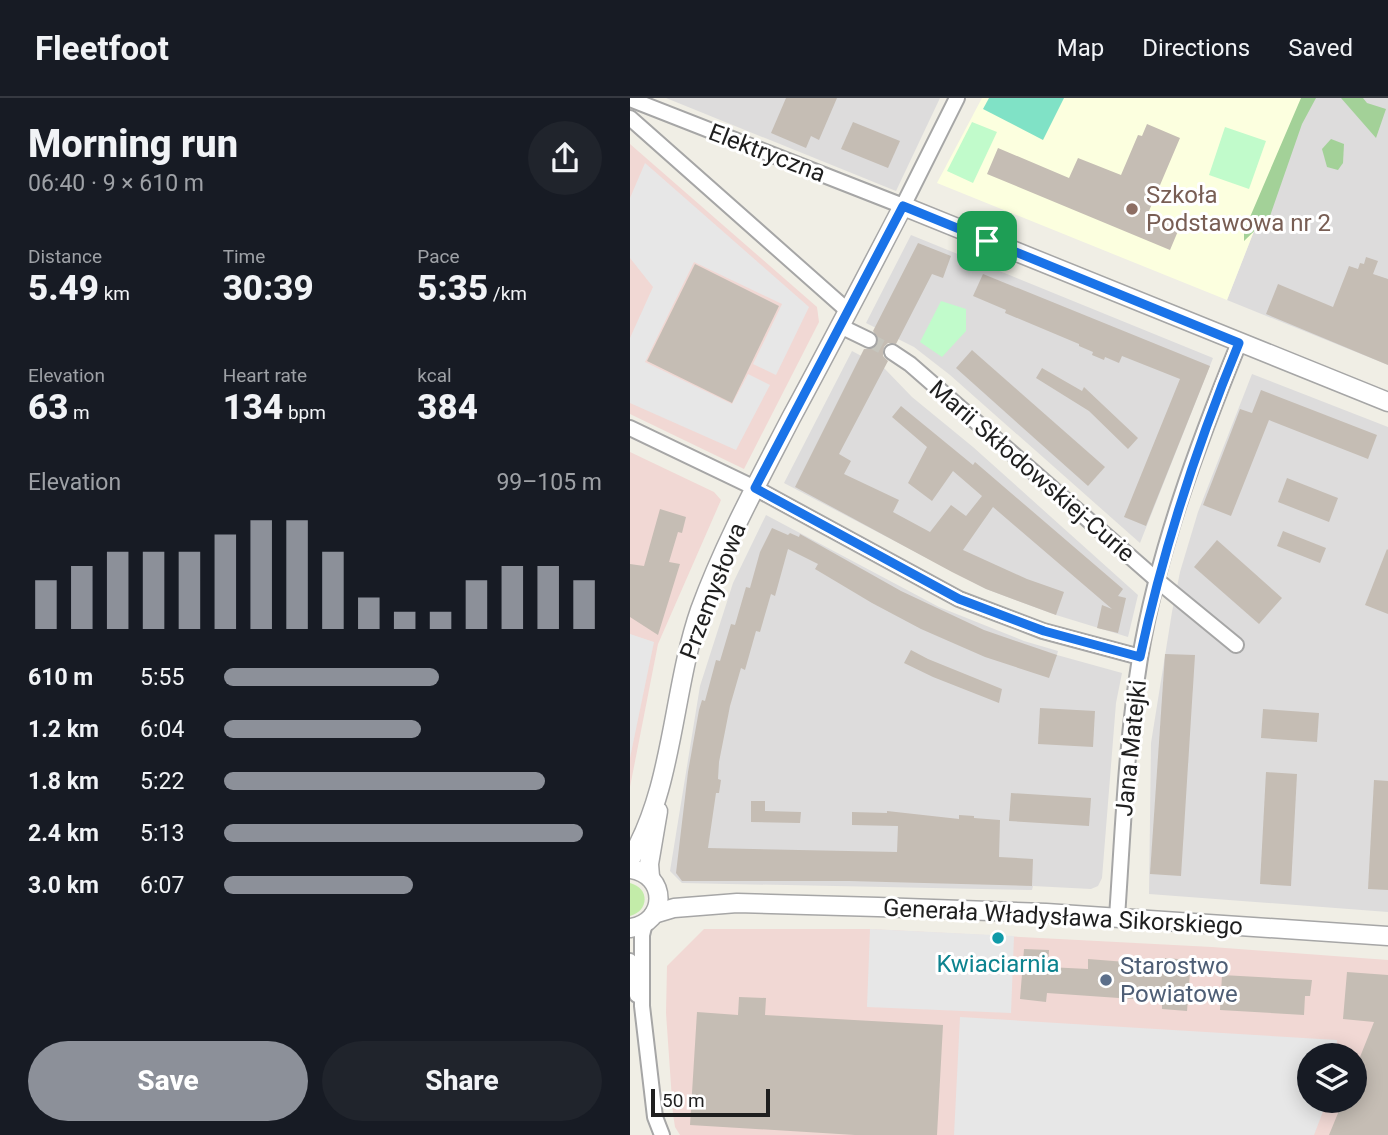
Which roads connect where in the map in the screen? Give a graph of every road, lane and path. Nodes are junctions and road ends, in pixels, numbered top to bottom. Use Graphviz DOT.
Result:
graph roads {
  1 [pos="957,98"];
  2 [pos="630,99"];
  3 [pos="630,118"];
  4 [pos="903,206"];
  5 [pos="844,318"];
  6 [pos="869,340"];
  7 [pos="1239,343"];
  8 [pos="892,352"];
  9 [pos="1388,402"];
  10 [pos="630,428"];
  11 [pos="755,488"];
  12 [pos="1158,581"];
  13 [pos="1236,645"];
  14 [pos="1140,657"];
  15 [pos="657,797"];
  16 [pos="630,860"];
  17 [pos="630,869"];
  18 [pos="654,884"];
  19 [pos="737,903"];
  20 [pos="1116,917"];
  21 [pos="643,922"];
  22 [pos="1388,936"];
  23 [pos="630,961"];
  24 [pos="642,1006"];
  25 [pos="662,1135"];
  1 -- 4 [label="street, Przemysłowa"];
  2 -- 4 [label="street, Elektryczna"];
  3 -- 5 [label="street"];
  4 -- 5 [label="street, Przemysłowa"];
  4 -- 7 [label="street"];
  5 -- 6 [label="street"];
  5 -- 11 [label="street, Przemysłowa"];
  7 -- 9 [label="street"];
  7 -- 12 [label="street, Jana Matejki"];
  8 -- 12 [label="street, Marii Skłodowskiej-Curie"];
  10 -- 11 [label="street"];
  11 -- 14 [label="street"];
  11 -- 15 [label="street, Przemysłowa"];
  12 -- 13 [label="street, Marii Skłodowskiej-Curie"];
  12 -- 14 [label="street, Jana Matejki"];
  14 -- 20 [label="street, Jana Matejki"];
  15 -- 16 [label="street, Przemysłowa"];
  15 -- 18 [label="street, Przemysłowa"];
  17 -- 18 [label="street, Generała Władysława Sikorskiego"];
  18 -- 19 [label="street, Generała Władysława Sikorskiego"];
  18 -- 21 [label="street, Przemysłowa"];
  19 -- 20 [label="street, Generała Władysława Sikorskiego"];
  19 -- 21 [label="street, Generała Władysława Sikorskiego"];
  20 -- 22 [label="street, Generała Władysława Sikorskiego"];
  21 -- 24 [label="street"];
  23 -- 24 [label="street"];
  24 -- 25 [label="street"];
}
